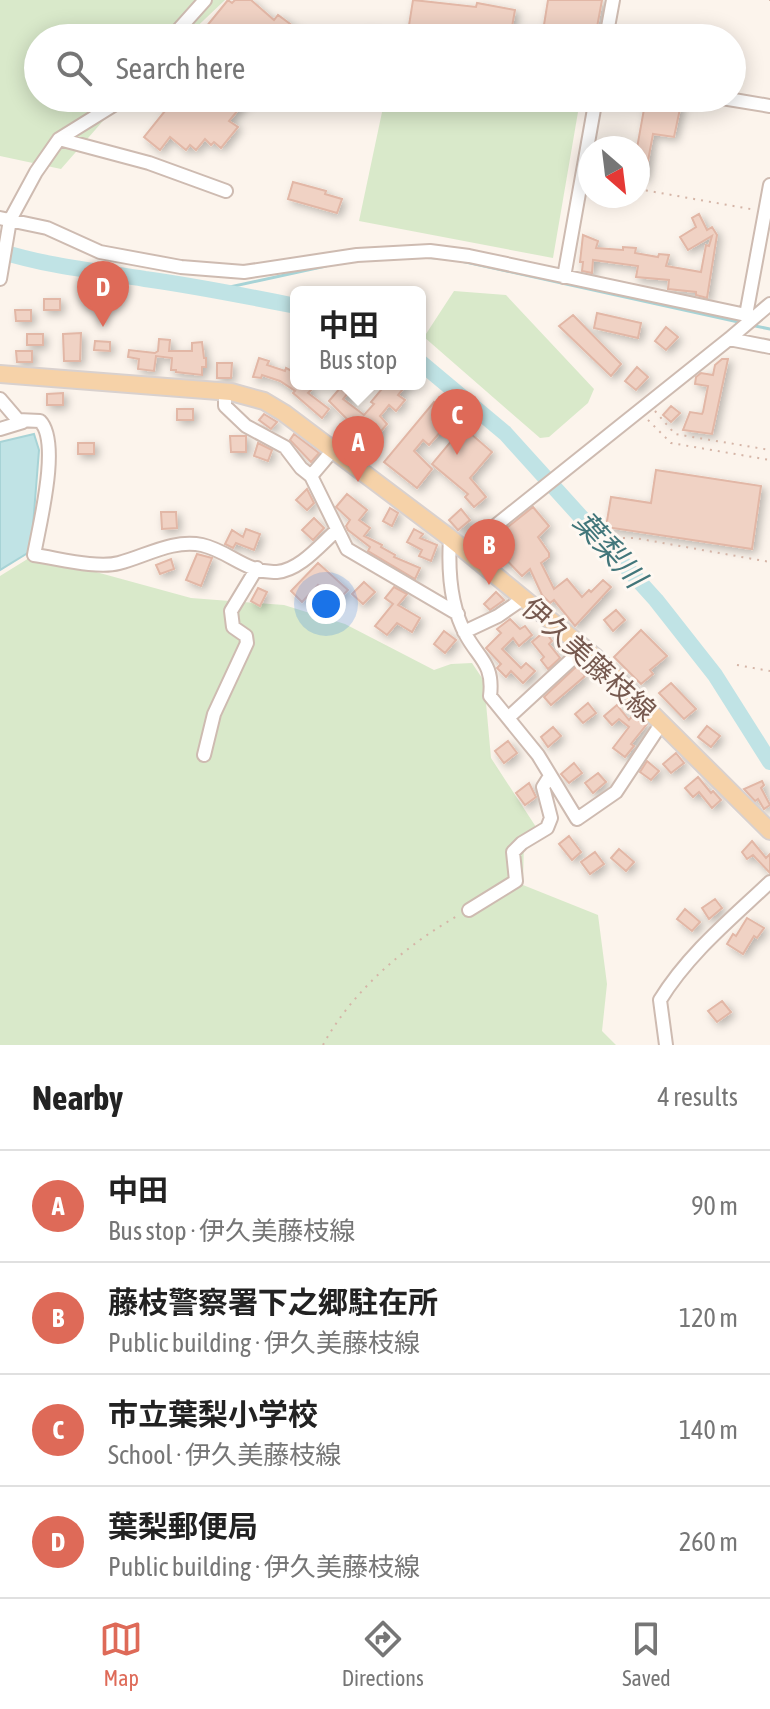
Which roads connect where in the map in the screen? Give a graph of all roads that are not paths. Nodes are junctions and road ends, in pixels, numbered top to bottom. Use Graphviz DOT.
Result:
graph roads {
  1 [pos="205,0"];
  2 [pos="613,0"];
  3 [pos="184,24"];
  4 [pos="609,24"];
  5 [pos="746,102"];
  6 [pos="770,106"];
  7 [pos="102,112"];
  8 [pos="593,112"];
  9 [pos="59,139"];
  10 [pos="770,185"];
  11 [pos="226,191"];
  12 [pos="768,212"];
  13 [pos="5,219"];
  14 [pos="0,276"];
  15 [pos="564,277"];
  16 [pos="770,304"];
  17 [pos="748,317"];
  18 [pos="729,339"];
  19 [pos="770,347"];
  20 [pos="0,374"];
  21 [pos="225,391"];
  22 [pos="0,399"];
  23 [pos="23,422"];
  24 [pos="0,429"];
  25 [pos="333,450"];
  26 [pos="311,476"];
  27 [pos="337,530"];
  28 [pos="450,538"];
  29 [pos="465,550"];
  30 [pos="257,568"];
  31 [pos="524,598"];
  32 [pos="458,614"];
  33 [pos="464,632"];
  34 [pos="584,648"];
  35 [pos="509,717"];
  36 [pos="661,724"];
  37 [pos="204,755"];
  38 [pos="550,776"];
  39 [pos="770,831"];
  40 [pos="770,882"];
  41 [pos="469,910"];
  42 [pos="666,1045"];
  1 -- 3 [label="street"];
  2 -- 4 [label="street"];
  5 -- 6 [label="street"];
  7 -- 9 [label="street"];
  8 -- 15 [label="street"];
  9 -- 11 [label="street"];
  9 -- 13 [label="street"];
  10 -- 12 [label="street"];
  12 -- 17 [label="street"];
  13 -- 14 [label="street"];
  13 -- 15 [label="street"];
  15 -- 17 [label="street"];
  16 -- 17 [label="street"];
  17 -- 18 [label="street"];
  18 -- 19 [label="street"];
  18 -- 29 [label="street"];
  20 -- 21 [label="main road, 伊久美藤枝線"];
  21 -- 25 [label="main road, 伊久美藤枝線"];
  21 -- 26 [label="street"];
  22 -- 23 [label="street"];
  23 -- 24 [label="street"];
  23 -- 30 [label="street"];
  25 -- 26 [label="street"];
  25 -- 28 [label="main road, 伊久美藤枝線"];
  26 -- 27 [label="street"];
  27 -- 30 [label="street"];
  27 -- 32 [label="street"];
  28 -- 29 [label="main road, 伊久美藤枝線"];
  28 -- 32 [label="street"];
  29 -- 31 [label="main road, 伊久美藤枝線"];
  30 -- 37 [label="street"];
  31 -- 33 [label="street"];
  31 -- 34 [label="main road, 伊久美藤枝線"];
  32 -- 33 [label="street"];
  33 -- 35 [label="street"];
  34 -- 35 [label="street"];
  34 -- 36 [label="main road, 伊久美藤枝線"];
  35 -- 38 [label="street"];
  36 -- 38 [label="street"];
  36 -- 39 [label="main road, 伊久美藤枝線"];
  38 -- 41 [label="street"];
  40 -- 42 [label="street"];
}
